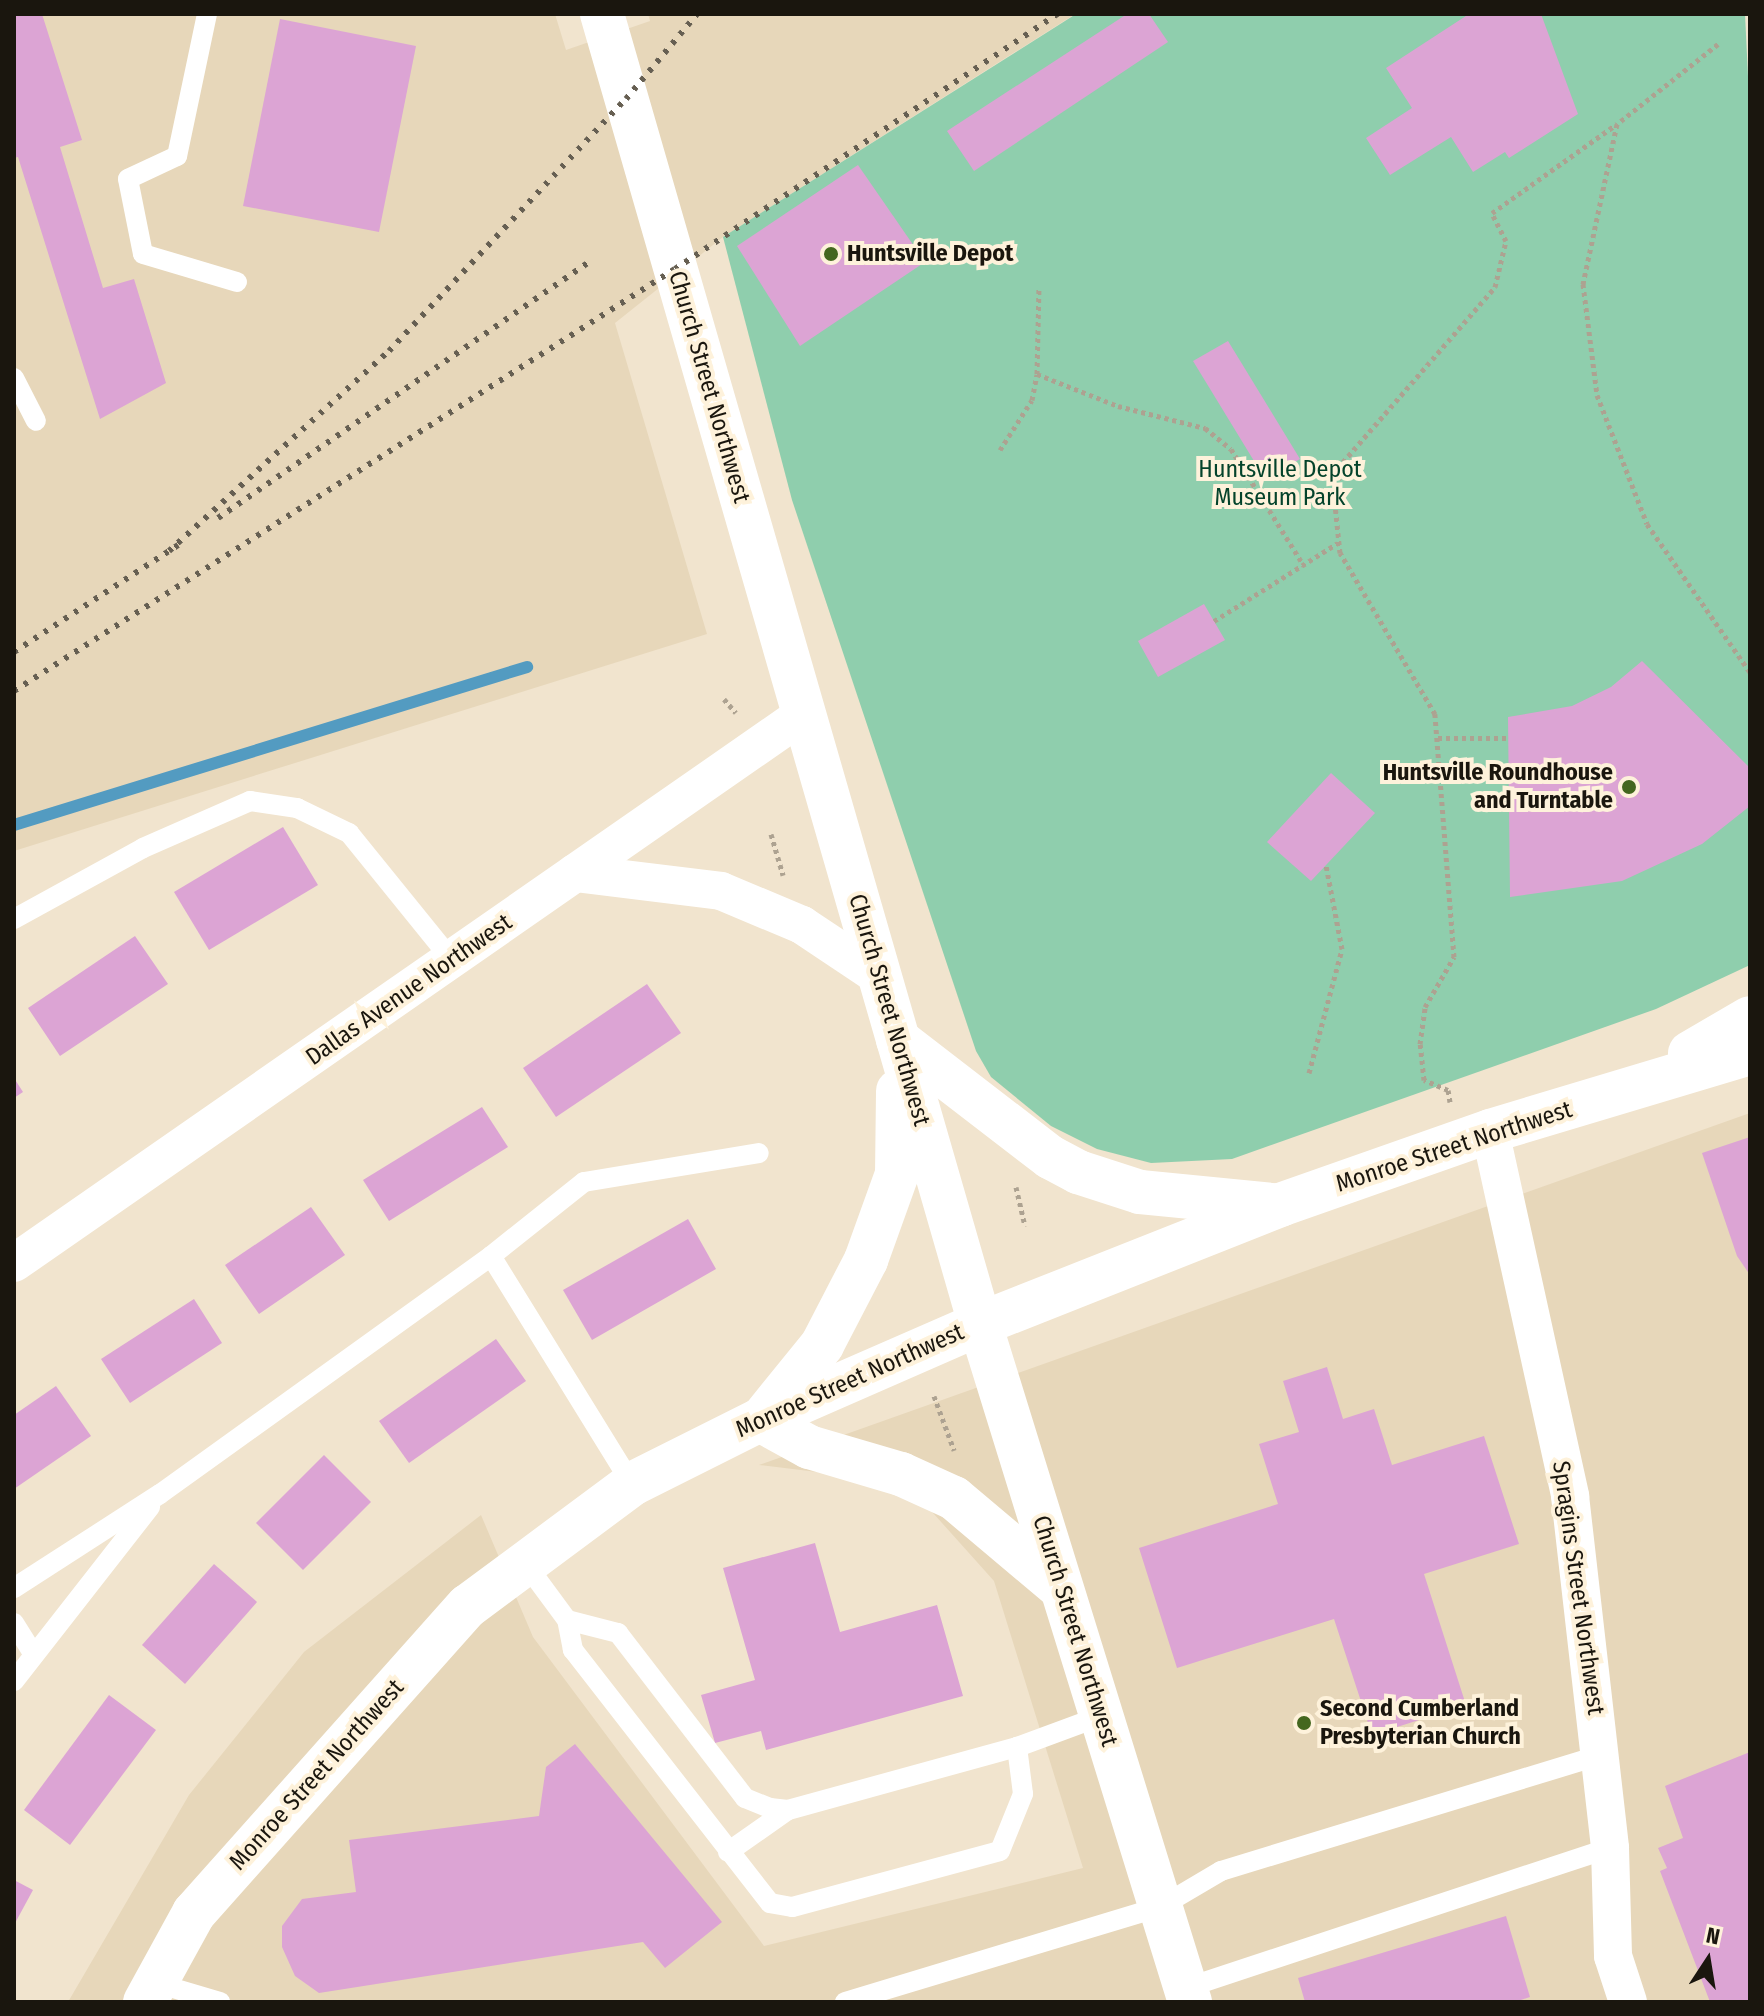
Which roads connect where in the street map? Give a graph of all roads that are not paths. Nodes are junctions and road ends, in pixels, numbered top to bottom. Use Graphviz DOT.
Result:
graph roads {
  1 [pos="207,14"];
  2 [pos="602,14"];
  3 [pos="237,282"];
  4 [pos="14,378"];
  5 [pos="36,421"];
  6 [pos="804,714"];
  7 [pos="575,873"];
  8 [pos="14,919"];
  9 [pos="452,960"];
  10 [pos="880,977"];
  11 [pos="1750,1018"];
  12 [pos="898,1040"];
  13 [pos="1750,1053"];
  14 [pos="1631,1088"];
  15 [pos="1490,1131"];
  16 [pos="759,1153"];
  17 [pos="1280,1205"];
  18 [pos="491,1256"];
  19 [pos="14,1263"];
  20 [pos="980,1324"];
  21 [pos="760,1420"];
  22 [pos="632,1484"];
  23 [pos="160,1494"];
  24 [pos="525,1563"];
  25 [pos="14,1588"];
  26 [pos="1061,1588"];
  27 [pos="567,1620"];
  28 [pos="14,1623"];
  29 [pos="33,1654"];
  30 [pos="14,1681"];
  31 [pos="1101,1716"];
  32 [pos="1017,1747"];
  33 [pos="1600,1755"];
  34 [pos="788,1810"];
  35 [pos="1610,1848"];
  36 [pos="728,1852"];
  37 [pos="1160,1907"];
  38 [pos="150,1992"];
  39 [pos="1188,1995"];
  40 [pos="220,2002"];
  41 [pos="845,2002"];
  42 [pos="1628,2002"];
  1 -- 3 [label="lane"];
  2 -- 6 [label="street, Church Street Northwest"];
  4 -- 5 [label="lane"];
  6 -- 7 [label="street, Dallas Avenue Northwest"];
  6 -- 10 [label="street, Church Street Northwest"];
  7 -- 9 [label="street, Dallas Avenue Northwest"];
  7 -- 10 [label="street"];
  8 -- 9 [label="lane"];
  9 -- 19 [label="street, Dallas Avenue Northwest"];
  10 -- 12 [label="street, Church Street Northwest"];
  11 -- 14 [label="street"];
  12 -- 17 [label="street"];
  12 -- 20 [label="street, Church Street Northwest"];
  12 -- 21 [label="street"];
  13 -- 14 [label="street, Monroe Street Northwest"];
  14 -- 15 [label="street, Monroe Street Northwest"];
  15 -- 17 [label="street, Monroe Street Northwest"];
  15 -- 33 [label="street, Spragins Street Northwest"];
  16 -- 18 [label="lane"];
  17 -- 20 [label="street, Monroe Street Northwest"];
  18 -- 22 [label="lane"];
  18 -- 23 [label="lane"];
  20 -- 21 [label="street, Monroe Street Northwest"];
  20 -- 26 [label="street, Church Street Northwest"];
  21 -- 22 [label="street, Monroe Street Northwest"];
  21 -- 26 [label="street"];
  22 -- 24 [label="street, Monroe Street Northwest"];
  23 -- 25 [label="lane"];
  23 -- 29 [label="lane"];
  24 -- 27 [label="lane"];
  24 -- 38 [label="street, Monroe Street Northwest"];
  26 -- 31 [label="street, Church Street Northwest"];
  27 -- 34 [label="lane"];
  27 -- 36 [label="lane"];
  28 -- 29 [label="lane"];
  29 -- 30 [label="lane"];
  31 -- 32 [label="lane"];
  31 -- 37 [label="street, Church Street Northwest"];
  32 -- 34 [label="lane"];
  32 -- 36 [label="lane"];
  33 -- 35 [label="street, Spragins Street Northwest"];
  33 -- 37 [label="lane"];
  34 -- 36 [label="lane"];
  35 -- 39 [label="lane"];
  35 -- 42 [label="street, Spragins Street Northwest"];
  37 -- 39 [label="street, Church Street Northwest"];
  37 -- 41 [label="lane"];
  38 -- 40 [label="lane"];
}
